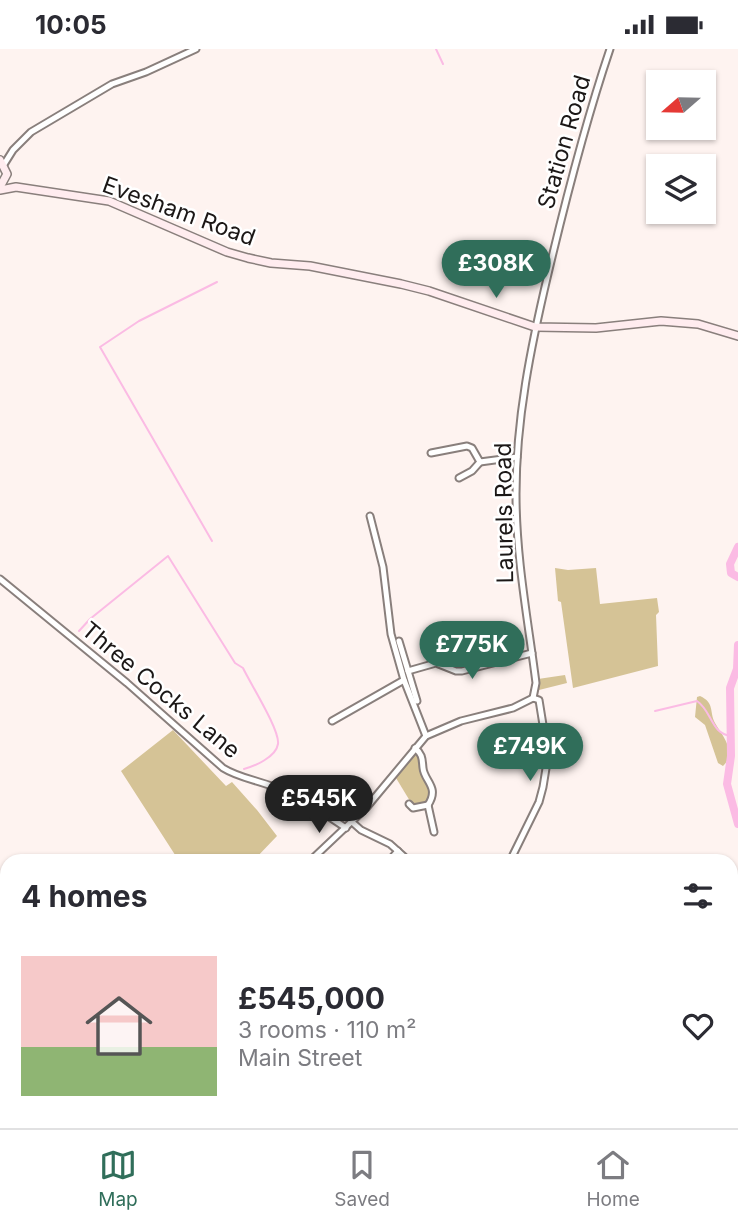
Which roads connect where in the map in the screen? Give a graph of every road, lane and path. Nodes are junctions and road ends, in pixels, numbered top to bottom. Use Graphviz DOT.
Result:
graph roads {
  1 [pos="196,49"];
  2 [pos="610,49"];
  3 [pos="4,167"];
  4 [pos="16,187"];
  5 [pos="0,189"];
  6 [pos="535,327"];
  7 [pos="738,336"];
  8 [pos="431,453"];
  9 [pos="517,457"];
  10 [pos="480,462"];
  11 [pos="459,478"];
  12 [pos="370,516"];
  13 [pos="0,579"];
  14 [pos="399,642"];
  15 [pos="532,653"];
  16 [pos="408,671"];
  17 [pos="404,680"];
  18 [pos="533,698"];
  19 [pos="417,701"];
  20 [pos="332,722"];
  21 [pos="426,736"];
  22 [pos="415,748"];
  23 [pos="428,805"];
  24 [pos="412,808"];
  25 [pos="438,819"];
  26 [pos="431,821"];
  27 [pos="352,822"];
  28 [pos="346,828"];
  29 [pos="434,832"];
  30 [pos="398,851"];
  31 [pos="318,854"];
  32 [pos="395,854"];
  33 [pos="401,854"];
  34 [pos="513,854"];
  1 -- 3 [label="street"];
  2 -- 6 [label="street, Station Road"];
  3 -- 4 [label="main road"];
  3 -- 5 [label="main road"];
  4 -- 5 [label="main road, Evesham Road"];
  4 -- 6 [label="main road, Evesham Road"];
  6 -- 7 [label="main road"];
  6 -- 9 [label="street, Laurels Road"];
  8 -- 10 [label="street"];
  9 -- 10 [label="street"];
  9 -- 15 [label="street, Laurels Road"];
  10 -- 11 [label="street"];
  12 -- 17 [label="street"];
  13 -- 28 [label="street, Three Cocks Lane"];
  14 -- 16 [label="street"];
  15 -- 16 [label="street"];
  15 -- 18 [label="street, Laurels Road"];
  16 -- 19 [label="street"];
  17 -- 20 [label="street"];
  17 -- 21 [label="street"];
  18 -- 21 [label="street"];
  18 -- 34 [label="street, Laurels Road"];
  21 -- 22 [label="street"];
  22 -- 23 [label="street"];
  22 -- 27 [label="street"];
  23 -- 24 [label="street"];
  23 -- 26 [label="street"];
  25 -- 26 [label="street"];
  26 -- 29 [label="street"];
  27 -- 28 [label="street"];
  27 -- 30 [label="street"];
  28 -- 31 [label="street"];
  30 -- 32 [label="street"];
  30 -- 33 [label="street"];
}
